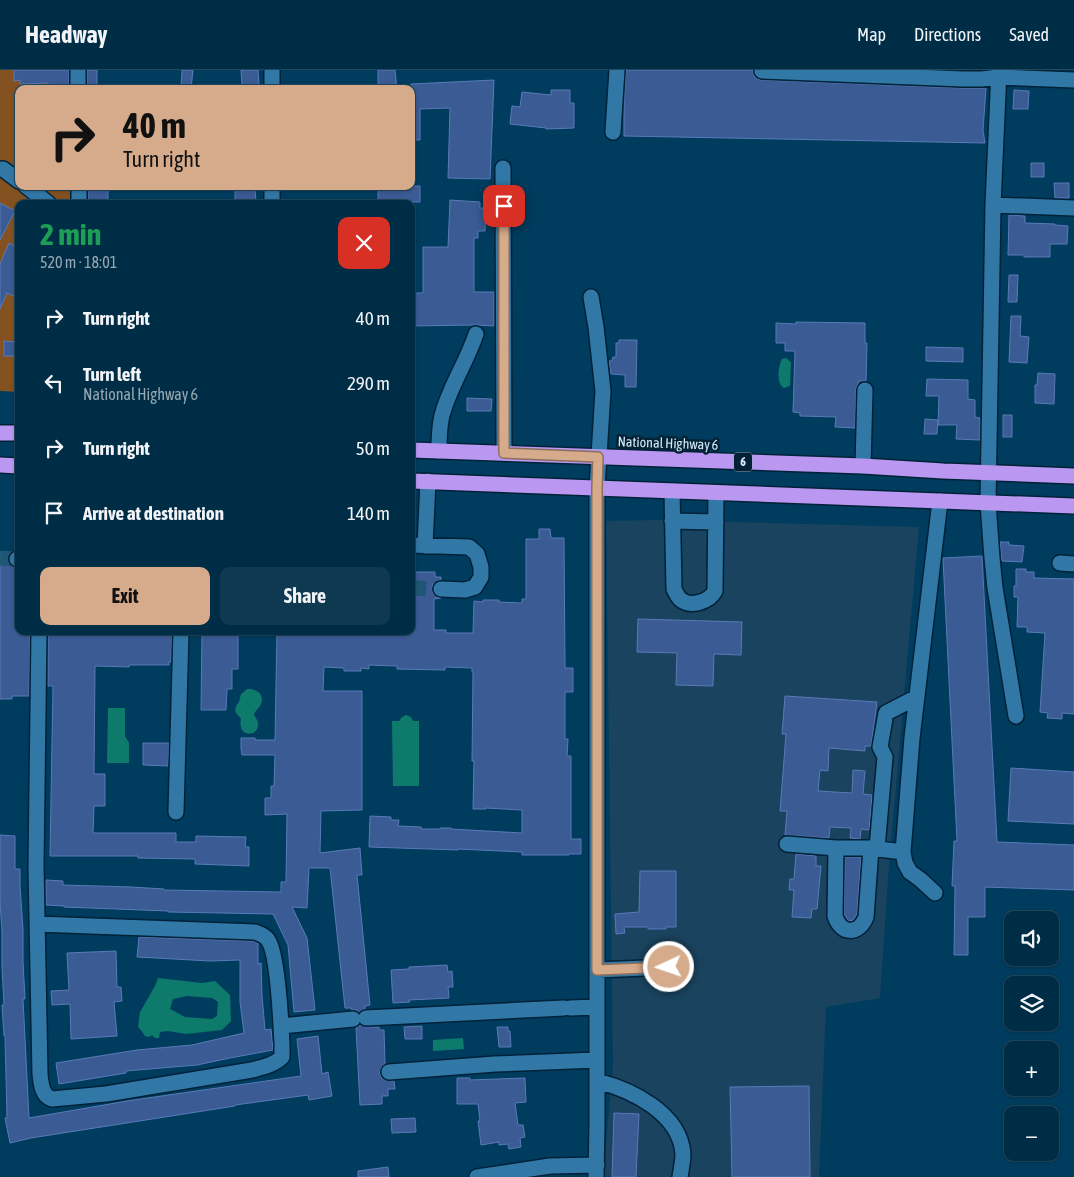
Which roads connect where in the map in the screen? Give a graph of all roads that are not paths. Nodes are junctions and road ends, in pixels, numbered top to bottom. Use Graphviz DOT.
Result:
graph roads {
  1 [pos="78,70"];
  2 [pos="272,70"];
  3 [pos="617,70"];
  4 [pos="762,70"];
  5 [pos="999,74"];
  6 [pos="1074,80"];
  7 [pos="78,85"];
  8 [pos="272,85"];
  9 [pos="613,132"];
  10 [pos="504,168"];
  11 [pos="3,169"];
  12 [pos="15,178"];
  13 [pos="31,190"];
  14 [pos="44,200"];
  15 [pos="993,205"];
  16 [pos="1074,208"];
  17 [pos="591,297"];
  18 [pos="476,334"];
  19 [pos="865,390"];
  20 [pos="0,433"];
  21 [pos="15,434"];
  22 [pos="415,450"];
  23 [pos="439,451"];
  24 [pos="504,453"];
  25 [pos="598,457"];
  26 [pos="0,465"];
  27 [pos="15,466"];
  28 [pos="863,466"];
  29 [pos="990,472"];
  30 [pos="1074,476"];
  31 [pos="415,481"];
  32 [pos="428,481"];
  33 [pos="597,488"];
  34 [pos="672,491"];
  35 [pos="716,493"];
  36 [pos="940,501"];
  37 [pos="988,503"];
  38 [pos="1074,506"];
  39 [pos="672,521"];
  40 [pos="716,522"];
  41 [pos="418,545"];
  42 [pos="441,589"];
  43 [pos="39,635"];
  44 [pos="181,635"];
  45 [pos="917,696"];
  46 [pos="1016,716"];
  47 [pos="176,812"];
  48 [pos="787,844"];
  49 [pos="836,848"];
  50 [pos="874,848"];
  51 [pos="903,852"];
  52 [pos="935,893"];
  53 [pos="37,924"];
  54 [pos="669,967"];
  55 [pos="597,970"];
  56 [pos="597,1007"];
  57 [pos="281,1026"];
  58 [pos="597,1060"];
  59 [pos="389,1072"];
  60 [pos="597,1081"];
  61 [pos="596,1171"];
  62 [pos="477,1177"];
  63 [pos="680,1177"];
  1 -- 7 [label="street"];
  2 -- 8 [label="street"];
  3 -- 9 [label="street"];
  4 -- 5 [label="street"];
  5 -- 6 [label="street"];
  5 -- 15 [label="street"];
  10 -- 24 [label="street"];
  11 -- 12 [label="street"];
  13 -- 14 [label="street"];
  15 -- 16 [label="street"];
  15 -- 29 [label="street"];
  17 -- 25 [label="street"];
  18 -- 23 [label="street"];
  19 -- 28 [label="street"];
  20 -- 21 [label="highway"];
  22 -- 23 [label="highway, National Highway 6 / 6"];
  23 -- 24 [label="highway, National Highway 6 / 6"];
  24 -- 25 [label="highway, National Highway 6 / 6"];
  25 -- 28 [label="highway, National Highway 6 / 6"];
  25 -- 33 [label="street"];
  26 -- 27 [label="highway"];
  28 -- 29 [label="highway, National Highway 6 / 6"];
  29 -- 30 [label="highway, National Highway 6 / 6"];
  29 -- 37 [label="street"];
  31 -- 32 [label="highway"];
  32 -- 33 [label="highway"];
  32 -- 41 [label="street"];
  33 -- 34 [label="highway"];
  33 -- 55 [label="street"];
  34 -- 35 [label="highway"];
  34 -- 39 [label="street"];
  35 -- 36 [label="highway"];
  35 -- 40 [label="street"];
  36 -- 37 [label="highway"];
  36 -- 45 [label="street"];
  37 -- 38 [label="highway"];
  37 -- 46 [label="street"];
  39 -- 40 [label="street"];
  39 -- 40 [label="street"];
  41 -- 42 [label="street"];
  43 -- 53 [label="street"];
  44 -- 47 [label="street"];
  45 -- 50 [label="street"];
  45 -- 51 [label="street"];
  48 -- 49 [label="street"];
  49 -- 50 [label="street"];
  49 -- 50 [label="street"];
  50 -- 51 [label="street"];
  51 -- 52 [label="street"];
  53 -- 57 [label="street"];
  53 -- 57 [label="street"];
  54 -- 55 [label="street"];
  55 -- 56 [label="street"];
  56 -- 57 [label="street"];
  56 -- 58 [label="street"];
  58 -- 59 [label="street"];
  58 -- 60 [label="street"];
  60 -- 61 [label="street"];
  60 -- 63 [label="street"];
  61 -- 62 [label="street"];
}
